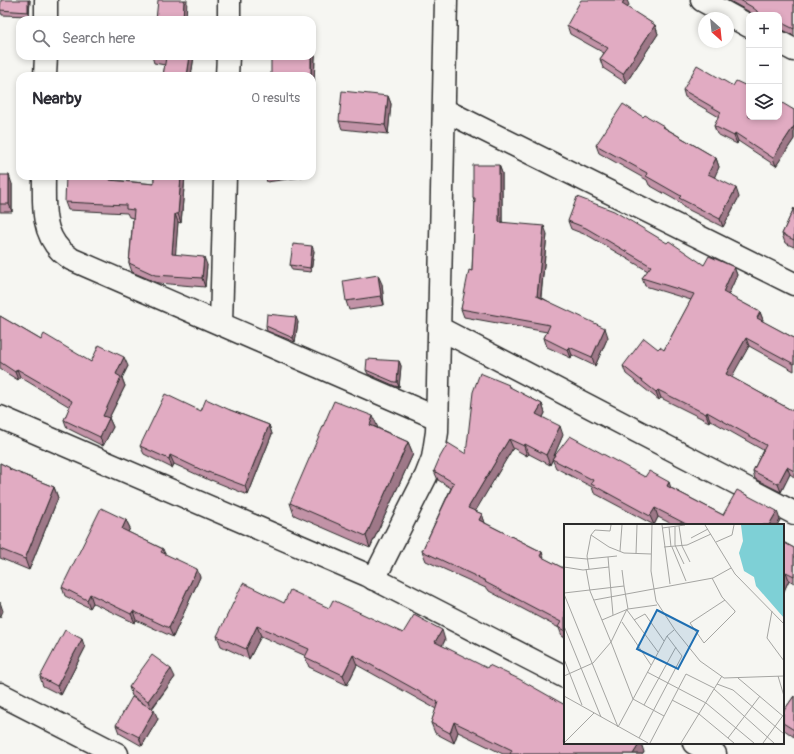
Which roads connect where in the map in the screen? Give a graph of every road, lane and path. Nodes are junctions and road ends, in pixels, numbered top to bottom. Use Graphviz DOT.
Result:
graph roads {
  1 [pos="46,0"];
  2 [pos="229,0"];
  3 [pos="446,0"];
  4 [pos="702,0"];
  5 [pos="46,16"];
  6 [pos="229,16"];
  7 [pos="746,24"];
  8 [pos="782,44"];
  9 [pos="794,50"];
  10 [pos="46,60"];
  11 [pos="228,60"];
  12 [pos="46,72"];
  13 [pos="227,72"];
  14 [pos="444,110"];
  15 [pos="44,180"];
  16 [pos="225,180"];
  17 [pos="794,284"];
  18 [pos="221,324"];
  19 [pos="439,328"];
  20 [pos="0,417"];
  21 [pos="437,418"];
  22 [pos="794,513"];
  23 [pos="374,579"];
  24 [pos="564,676"];
  25 [pos="0,694"];
  26 [pos="696,744"];
  27 [pos="117,754"];
  28 [pos="715,754"];
  1 -- 5 [label="street"];
  2 -- 6 [label="street"];
  3 -- 14 [label="street"];
  4 -- 7 [label="street"];
  8 -- 9 [label="street"];
  10 -- 12 [label="street"];
  11 -- 13 [label="street"];
  14 -- 17 [label="street"];
  14 -- 19 [label="street"];
  15 -- 18 [label="street"];
  16 -- 18 [label="street"];
  18 -- 21 [label="street"];
  19 -- 21 [label="street"];
  19 -- 22 [label="street"];
  20 -- 23 [label="street"];
  21 -- 23 [label="street"];
  23 -- 24 [label="street"];
  25 -- 27 [label="street"];
  26 -- 28 [label="street"];
}
